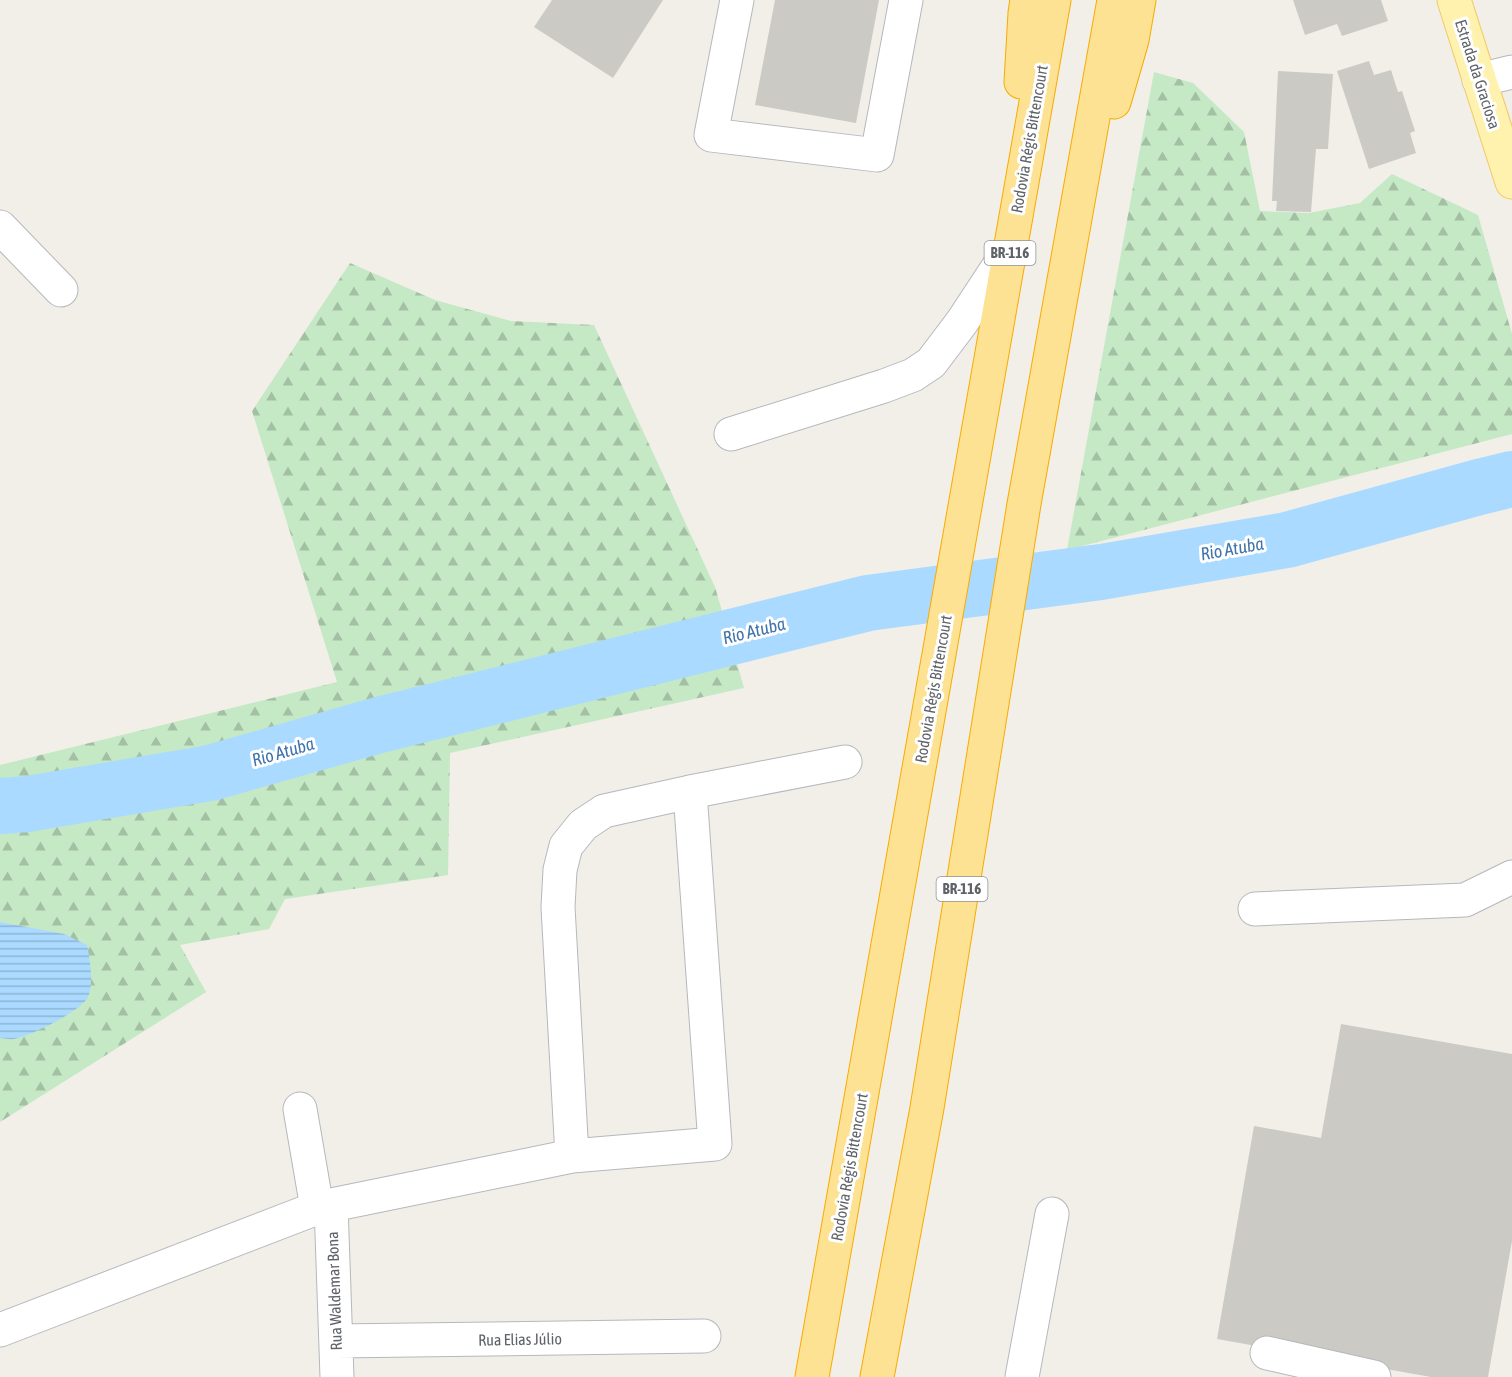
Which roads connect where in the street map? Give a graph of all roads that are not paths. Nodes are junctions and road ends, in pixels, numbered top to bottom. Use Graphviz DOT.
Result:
graph roads {
  1 [pos="737,0"];
  2 [pos="906,0"];
  3 [pos="1028,0"];
  4 [pos="1054,0"];
  5 [pos="1114,0"];
  6 [pos="1139,0"];
  7 [pos="1454,0"];
  8 [pos="1512,72"];
  9 [pos="1479,80"];
  10 [pos="1512,182"];
  11 [pos="0,227"];
  12 [pos="1010,249"];
  13 [pos="1067,262"];
  14 [pos="61,290"];
  15 [pos="731,434"];
  16 [pos="845,762"];
  17 [pos="690,792"];
  18 [pos="1512,877"];
  19 [pos="1255,909"];
  20 [pos="300,1109"];
  21 [pos="572,1156"];
  22 [pos="324,1206"];
  23 [pos="1052,1214"];
  24 [pos="0,1330"];
  25 [pos="704,1336"];
  26 [pos="336,1341"];
  27 [pos="1267,1353"];
  28 [pos="337,1377"];
  29 [pos="812,1377"];
  30 [pos="877,1377"];
  31 [pos="1022,1377"];
  32 [pos="1374,1377"];
  1 -- 2 [label="street"];
  3 -- 12 [label="highway"];
  4 -- 12 [label="highway, Rodovia Régis Bittencourt / BR-116"];
  5 -- 13 [label="highway, BR-116"];
  6 -- 13 [label="highway"];
  7 -- 9 [label="main road, Estrada da Graciosa"];
  8 -- 9 [label="street"];
  9 -- 10 [label="main road, Estrada da Graciosa"];
  11 -- 14 [label="street"];
  12 -- 15 [label="street"];
  12 -- 29 [label="highway, Rodovia Régis Bittencourt / BR-116"];
  13 -- 30 [label="highway, BR-116"];
  16 -- 17 [label="street"];
  17 -- 21 [label="street"];
  17 -- 21 [label="street"];
  18 -- 19 [label="street"];
  20 -- 22 [label="street, Rua Waldemar Bona"];
  21 -- 22 [label="street"];
  22 -- 24 [label="street"];
  22 -- 26 [label="street, Rua Waldemar Bona"];
  23 -- 31 [label="street"];
  25 -- 26 [label="street, Rua Elias Júlio"];
  26 -- 28 [label="street, Rua Waldemar Bona"];
  27 -- 32 [label="street"];
}
